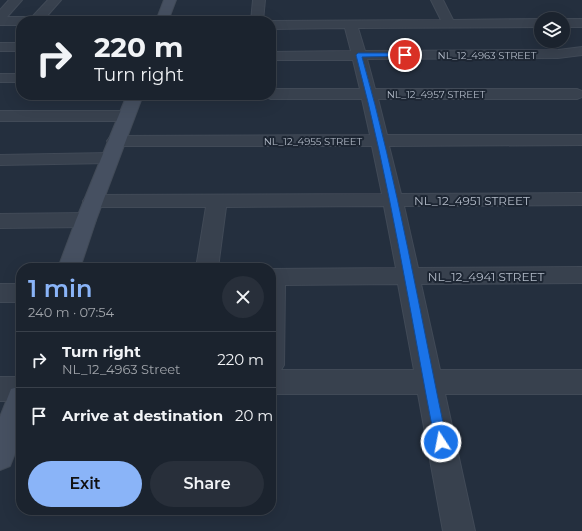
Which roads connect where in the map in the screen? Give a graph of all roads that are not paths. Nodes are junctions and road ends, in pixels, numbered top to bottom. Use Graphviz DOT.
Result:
graph roads {
  1 [pos="16,0"];
  2 [pos="55,0"];
  3 [pos="170,0"];
  4 [pos="259,0"];
  5 [pos="437,0"];
  6 [pos="40,16"];
  7 [pos="164,16"];
  8 [pos="257,16"];
  9 [pos="0,17"];
  10 [pos="0,21"];
  11 [pos="16,21"];
  12 [pos="534,23"];
  13 [pos="570,23"];
  14 [pos="582,23"];
  15 [pos="449,24"];
  16 [pos="276,25"];
  17 [pos="351,25"];
  18 [pos="0,47"];
  19 [pos="16,47"];
  20 [pos="553,48"];
  21 [pos="582,51"];
  22 [pos="558,54"];
  23 [pos="358,55"];
  24 [pos="276,56"];
  25 [pos="0,78"];
  26 [pos="16,78"];
  27 [pos="276,94"];
  28 [pos="369,94"];
  29 [pos="577,94"];
  30 [pos="132,100"];
  31 [pos="0,116"];
  32 [pos="125,116"];
  33 [pos="582,140"];
  34 [pos="380,141"];
  35 [pos="113,150"];
  36 [pos="0,160"];
  37 [pos="582,199"];
  38 [pos="218,200"];
  39 [pos="393,200"];
  40 [pos="94,201"];
  41 [pos="86,220"];
  42 [pos="0,221"];
  43 [pos="71,263"];
  44 [pos="208,263"];
  45 [pos="582,275"];
  46 [pos="407,276"];
  47 [pos="276,277"];
  48 [pos="0,293"];
  49 [pos="16,293"];
  50 [pos="276,382"];
  51 [pos="582,382"];
  52 [pos="429,383"];
  53 [pos="0,389"];
  54 [pos="16,389"];
  55 [pos="16,412"];
  56 [pos="0,456"];
  57 [pos="459,531"];
  1 -- 9 [label="street"];
  2 -- 6 [label="street"];
  3 -- 7 [label="street"];
  4 -- 8 [label="street"];
  5 -- 15 [label="street"];
  10 -- 11 [label="street"];
  12 -- 15 [label="street"];
  13 -- 14 [label="street"];
  15 -- 17 [label="street"];
  16 -- 17 [label="street"];
  17 -- 23 [label="street"];
  18 -- 19 [label="street"];
  20 -- 22 [label="street"];
  21 -- 22 [label="street, NL_12_4963 STREET"];
  22 -- 23 [label="street, NL_12_4963 STREET"];
  23 -- 24 [label="street, NL_12_4963 STREET"];
  23 -- 28 [label="street"];
  25 -- 26 [label="street"];
  27 -- 28 [label="street, NL_12_4957 STREET"];
  28 -- 29 [label="street, NL_12_4957 STREET"];
  28 -- 34 [label="street"];
  30 -- 32 [label="street"];
  31 -- 32 [label="street"];
  32 -- 35 [label="street"];
  33 -- 34 [label="street, NL_12_4955 STREET"];
  34 -- 35 [label="street, NL_12_4955 STREET"];
  34 -- 39 [label="street"];
  35 -- 36 [label="street, NL_12_4955 STREET"];
  35 -- 40 [label="street"];
  37 -- 39 [label="street, NL_12_4951 STREET"];
  38 -- 39 [label="street, NL_12_4951 STREET"];
  38 -- 40 [label="street, NL_12_4951 STREET"];
  38 -- 44 [label="street"];
  39 -- 46 [label="street"];
  40 -- 41 [label="street"];
  41 -- 42 [label="street"];
  41 -- 43 [label="street"];
  45 -- 46 [label="street, NL_12_4941 STREET"];
  46 -- 47 [label="street, NL_12_4941 STREET"];
  46 -- 52 [label="street"];
  48 -- 49 [label="street"];
  50 -- 52 [label="street"];
  51 -- 52 [label="street"];
  52 -- 57 [label="street"];
  53 -- 54 [label="street"];
  55 -- 56 [label="street"];
}
